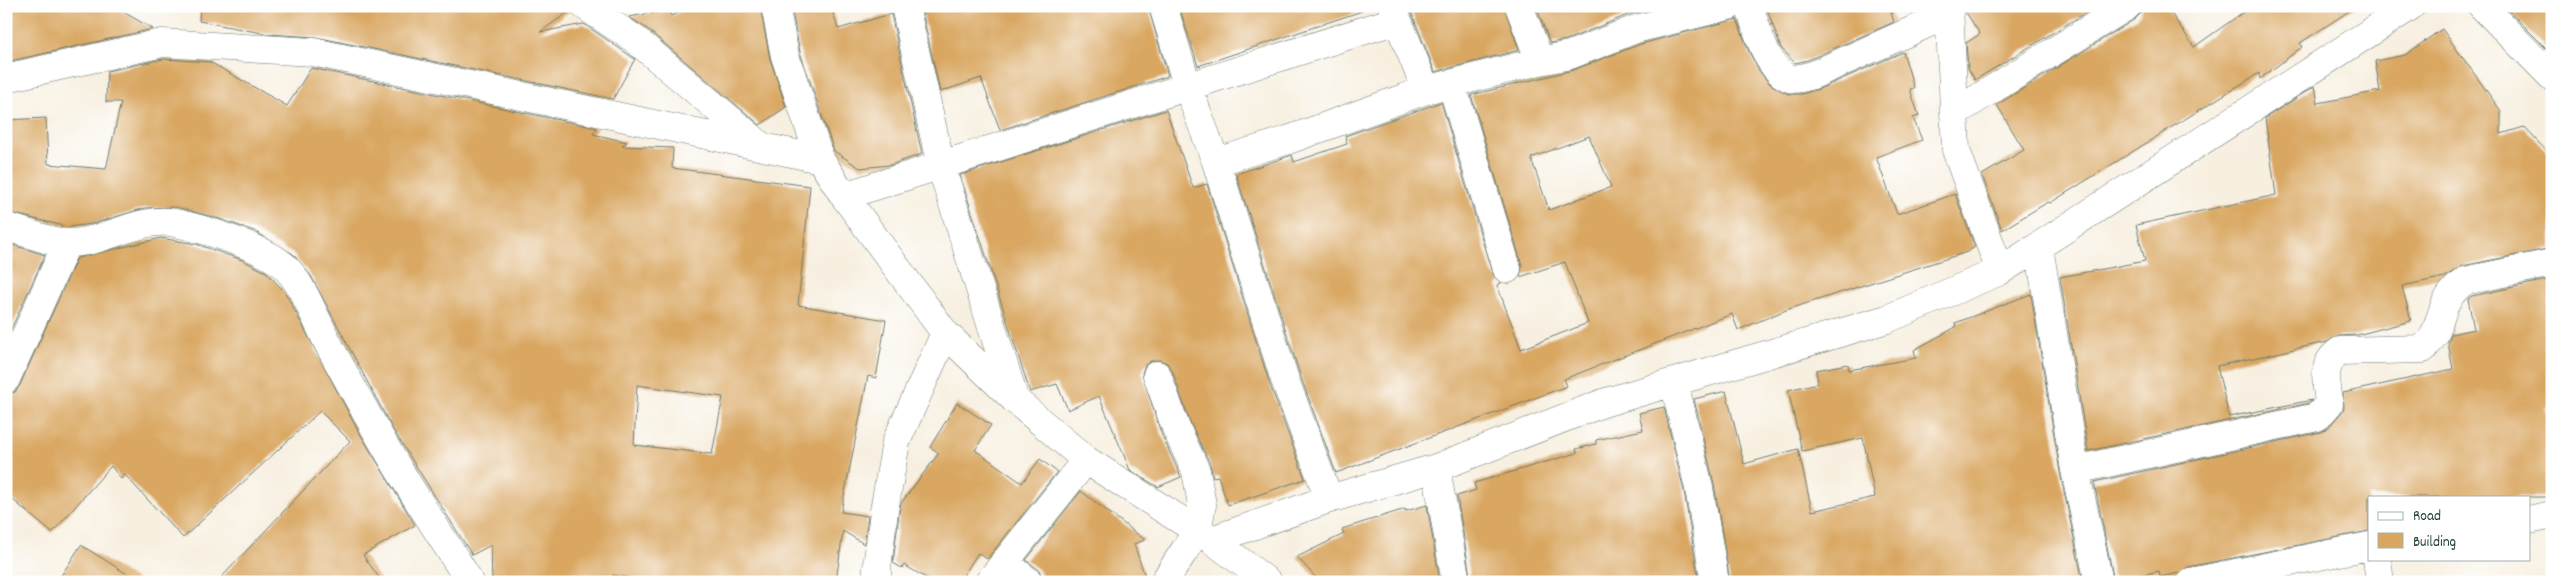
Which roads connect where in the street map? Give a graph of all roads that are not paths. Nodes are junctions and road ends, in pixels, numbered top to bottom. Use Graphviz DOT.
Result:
graph roads {
  1 [pos="585,6"];
  2 [pos="775,6"];
  3 [pos="905,6"];
  4 [pos="1162,6"];
  5 [pos="1519,6"];
  6 [pos="1729,6"];
  7 [pos="1749,6"];
  8 [pos="2127,6"];
  9 [pos="2412,6"];
  10 [pos="2482,6"];
  11 [pos="1949,10"];
  12 [pos="1395,13"];
  13 [pos="1632,17"];
  14 [pos="1540,61"];
  15 [pos="2552,77"];
  16 [pos="6,78"];
  17 [pos="1452,85"];
  18 [pos="1187,86"];
  19 [pos="1426,90"];
  20 [pos="1954,113"];
  21 [pos="762,146"];
  22 [pos="820,159"];
  23 [pos="1216,162"];
  24 [pos="941,166"];
  25 [pos="844,196"];
  26 [pos="6,226"];
  27 [pos="67,243"];
  28 [pos="2039,247"];
  29 [pos="2552,263"];
  30 [pos="1508,269"];
  31 [pos="2000,271"];
  32 [pos="945,333"];
  33 [pos="1156,374"];
  34 [pos="6,379"];
  35 [pos="1674,382"];
  36 [pos="1015,400"];
  37 [pos="1086,460"];
  38 [pos="1436,468"];
  39 [pos="2075,470"];
  40 [pos="1329,499"];
  41 [pos="2552,516"];
  42 [pos="2530,520"];
  43 [pos="1205,535"];
  44 [pos="2368,546"];
  45 [pos="2376,560"];
  46 [pos="997,572"];
  47 [pos="470,582"];
  48 [pos="877,582"];
  49 [pos="1029,582"];
  50 [pos="1164,582"];
  51 [pos="1268,582"];
  52 [pos="1456,582"];
  53 [pos="1714,582"];
  54 [pos="2099,582"];
  55 [pos="2191,582"];
  56 [pos="2380,582"];
  1 -- 21 [label="street"];
  2 -- 22 [label="street"];
  3 -- 24 [label="street"];
  4 -- 18 [label="street"];
  5 -- 14 [label="street"];
  6 -- 13 [label="street"];
  7 -- 11 [label="street"];
  8 -- 20 [label="street"];
  9 -- 28 [label="street"];
  10 -- 15 [label="street"];
  11 -- 20 [label="street"];
  12 -- 18 [label="street"];
  12 -- 19 [label="street"];
  13 -- 14 [label="street"];
  14 -- 17 [label="street"];
  16 -- 21 [label="street"];
  17 -- 19 [label="street"];
  17 -- 30 [label="street"];
  18 -- 23 [label="street"];
  18 -- 24 [label="street"];
  19 -- 23 [label="street"];
  20 -- 31 [label="street"];
  21 -- 22 [label="street"];
  22 -- 25 [label="street"];
  23 -- 40 [label="street"];
  24 -- 25 [label="street"];
  24 -- 36 [label="street"];
  25 -- 32 [label="street"];
  26 -- 27 [label="street"];
  27 -- 34 [label="street"];
  27 -- 47 [label="street"];
  28 -- 31 [label="street"];
  28 -- 39 [label="street"];
  29 -- 39 [label="street"];
  31 -- 35 [label="street"];
  32 -- 36 [label="street"];
  32 -- 48 [label="street"];
  33 -- 43 [label="street"];
  35 -- 38 [label="street"];
  35 -- 53 [label="street"];
  36 -- 37 [label="street"];
  37 -- 43 [label="street"];
  37 -- 46 [label="street"];
  38 -- 40 [label="street"];
  38 -- 52 [label="street"];
  39 -- 54 [label="street"];
  40 -- 43 [label="street"];
  41 -- 42 [label="street"];
  43 -- 50 [label="street"];
  43 -- 51 [label="street"];
  44 -- 55 [label="street"];
  45 -- 56 [label="street"];
  46 -- 49 [label="street"];
}
